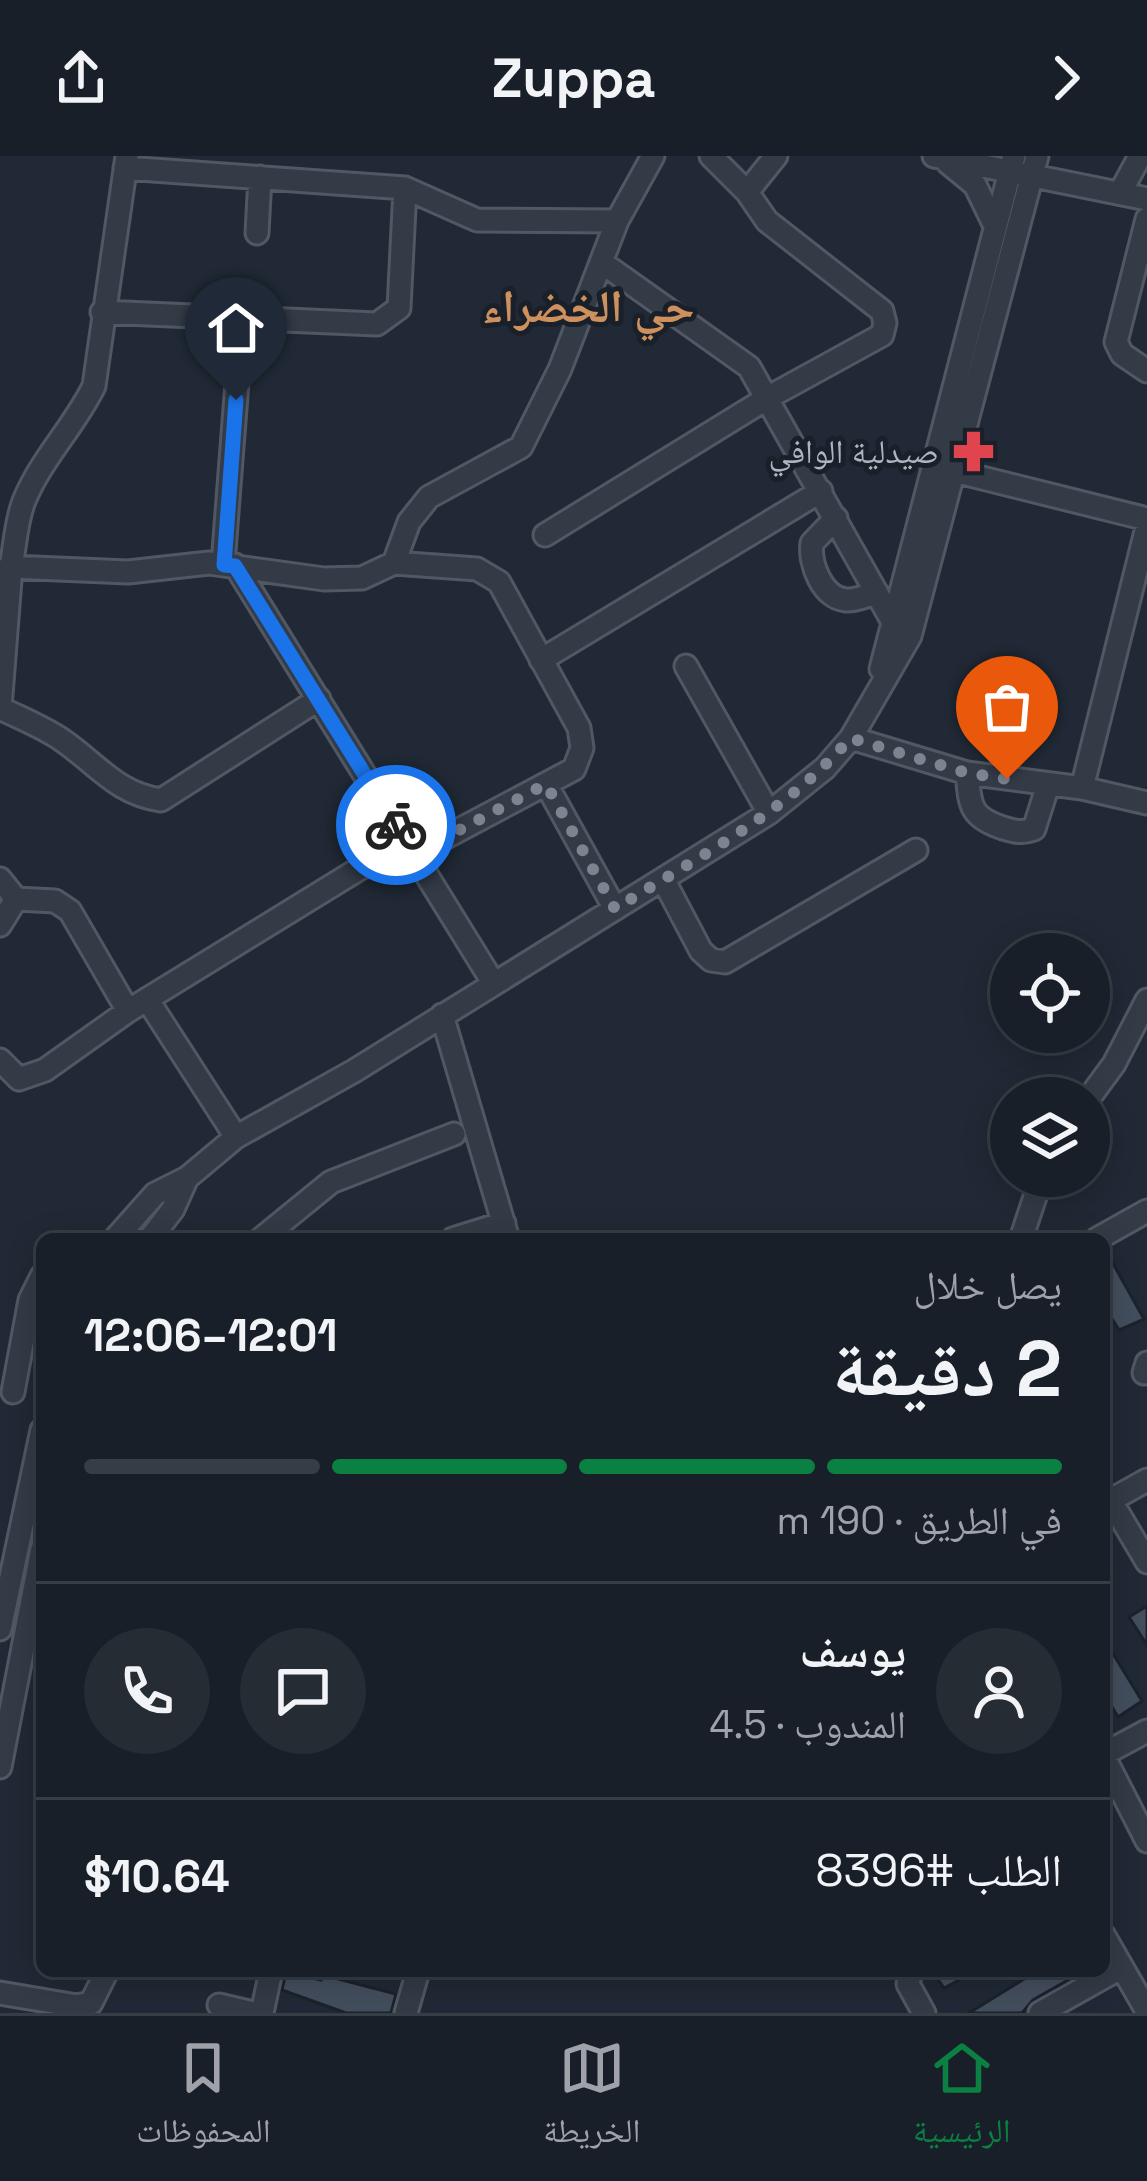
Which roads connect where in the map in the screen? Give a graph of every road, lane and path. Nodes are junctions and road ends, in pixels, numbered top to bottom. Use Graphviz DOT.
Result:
graph roads {
  1 [pos="653,156"];
  2 [pos="711,156"];
  3 [pos="776,156"];
  4 [pos="1140,156"];
  5 [pos="938,157"];
  6 [pos="126,162"];
  7 [pos="1018,162"];
  8 [pos="260,177"];
  9 [pos="405,188"];
  10 [pos="747,192"];
  11 [pos="1120,193"];
  12 [pos="1147,199"];
  13 [pos="1147,219"];
  14 [pos="617,221"];
  15 [pos="995,227"];
  16 [pos="257,233"];
  17 [pos="601,262"];
  18 [pos="102,312"];
  19 [pos="242,318"];
  20 [pos="1147,371"];
  21 [pos="769,397"];
  22 [pos="954,471"];
  23 [pos="820,491"];
  24 [pos="836,518"];
  25 [pos="1147,523"];
  26 [pos="544,535"];
  27 [pos="394,563"];
  28 [pos="229,565"];
  29 [pos="6,570"];
  30 [pos="877,592"];
  31 [pos="893,622"];
  32 [pos="541,660"];
  33 [pos="686,667"];
  34 [pos="874,693"];
  35 [pos="320,699"];
  36 [pos="850,738"];
  37 [pos="967,773"];
  38 [pos="546,784"];
  39 [pos="1048,784"];
  40 [pos="1082,788"];
  41 [pos="1147,803"];
  42 [pos="769,813"];
  43 [pos="410,847"];
  44 [pos="916,850"];
  45 [pos="0,879"];
  46 [pos="663,879"];
  47 [pos="16,899"];
  48 [pos="615,909"];
  49 [pos="0,926"];
  50 [pos="494,984"];
  51 [pos="1147,1000"];
  52 [pos="137,1005"];
  53 [pos="442,1015"];
  54 [pos="0,1060"];
  55 [pos="1104,1077"];
  56 [pos="454,1134"];
  57 [pos="236,1137"];
  58 [pos="187,1178"];
  59 [pos="1035,1197"];
  60 [pos="1147,1211"];
  61 [pos="506,1231"];
  62 [pos="117,1233"];
  63 [pos="155,1233"];
  64 [pos="269,1233"];
  65 [pos="1023,1233"];
  66 [pos="1108,1233"];
  67 [pos="36,1288"];
  68 [pos="14,1392"];
  69 [pos="36,1457"];
  70 [pos="1147,1480"];
  71 [pos="1110,1500"];
  72 [pos="1110,1506"];
  73 [pos="19,1534"];
  74 [pos="0,1549"];
  75 [pos="1147,1562"];
  76 [pos="36,1576"];
  77 [pos="4,1584"];
  78 [pos="33,1590"];
  79 [pos="0,1629"];
  80 [pos="1147,1731"];
  81 [pos="1110,1752"];
  82 [pos="0,1767"];
  83 [pos="1110,1767"];
  84 [pos="1147,1841"];
  85 [pos="1110,1946"];
  86 [pos="1122,1967"];
  87 [pos="1110,1974"];
  88 [pos="104,1977"];
  89 [pos="270,1977"];
  90 [pos="416,1977"];
  91 [pos="910,1977"];
  92 [pos="1104,1977"];
  93 [pos="0,1993"];
  94 [pos="219,2005"];
  95 [pos="1147,2011"];
  96 [pos="258,2013"];
  97 [pos="406,2013"];
  98 [pos="924,2013"];
  99 [pos="1040,2013"];
  1 -- 14 [label="street"];
  2 -- 10 [label="street"];
  3 -- 10 [label="street"];
  4 -- 11 [label="street"];
  5 -- 7 [label="street"];
  5 -- 15 [label="street"];
  6 -- 8 [label="street"];
  6 -- 18 [label="street"];
  7 -- 11 [label="street"];
  7 -- 15 [label="street"];
  7 -- 22 [label="street"];
  8 -- 9 [label="street"];
  8 -- 16 [label="street"];
  9 -- 14 [label="street"];
  9 -- 19 [label="street"];
  10 -- 21 [label="street"];
  11 -- 12 [label="street"];
  13 -- 20 [label="street"];
  14 -- 17 [label="street"];
  15 -- 31 [label="street"];
  17 -- 21 [label="street"];
  17 -- 27 [label="street"];
  18 -- 19 [label="street"];
  18 -- 29 [label="street"];
  19 -- 28 [label="street"];
  21 -- 23 [label="street"];
  21 -- 26 [label="street"];
  22 -- 25 [label="street"];
  22 -- 34 [label="street"];
  23 -- 24 [label="street"];
  23 -- 32 [label="street"];
  24 -- 30 [label="street"];
  24 -- 30 [label="street"];
  25 -- 40 [label="street"];
  27 -- 28 [label="street"];
  27 -- 32 [label="street"];
  28 -- 29 [label="street"];
  28 -- 35 [label="street"];
  29 -- 35 [label="street"];
  30 -- 31 [label="street"];
  31 -- 34 [label="street"];
  32 -- 38 [label="street"];
  33 -- 42 [label="street"];
  34 -- 36 [label="street"];
  35 -- 43 [label="street"];
  36 -- 37 [label="street"];
  36 -- 42 [label="street"];
  37 -- 39 [label="street"];
  37 -- 39 [label="street"];
  38 -- 43 [label="street"];
  38 -- 48 [label="street"];
  39 -- 40 [label="street"];
  40 -- 41 [label="street"];
  42 -- 46 [label="street"];
  43 -- 50 [label="street"];
  43 -- 52 [label="street"];
  44 -- 46 [label="street"];
  45 -- 47 [label="street"];
  46 -- 48 [label="street"];
  47 -- 49 [label="street"];
  47 -- 52 [label="street"];
  48 -- 50 [label="street"];
  50 -- 53 [label="street"];
  51 -- 55 [label="street"];
  52 -- 54 [label="street"];
  52 -- 57 [label="street"];
  53 -- 57 [label="street"];
  53 -- 61 [label="street"];
  56 -- 64 [label="street"];
  57 -- 58 [label="street"];
  58 -- 62 [label="street"];
  58 -- 63 [label="street"];
  59 -- 65 [label="street"];
  60 -- 66 [label="street"];
  67 -- 68 [label="street"];
  69 -- 73 [label="street"];
  70 -- 71 [label="street"];
  72 -- 75 [label="street"];
  73 -- 74 [label="street"];
  73 -- 77 [label="street"];
  76 -- 78 [label="street"];
  77 -- 78 [label="street"];
  77 -- 79 [label="street"];
  78 -- 82 [label="street"];
  80 -- 81 [label="street"];
  83 -- 84 [label="street"];
  85 -- 86 [label="street"];
  86 -- 87 [label="street"];
  86 -- 95 [label="street"];
  88 -- 93 [label="street"];
  89 -- 96 [label="street"];
  90 -- 97 [label="street"];
  91 -- 98 [label="street"];
  92 -- 99 [label="street"];
  94 -- 96 [label="street"];
}
